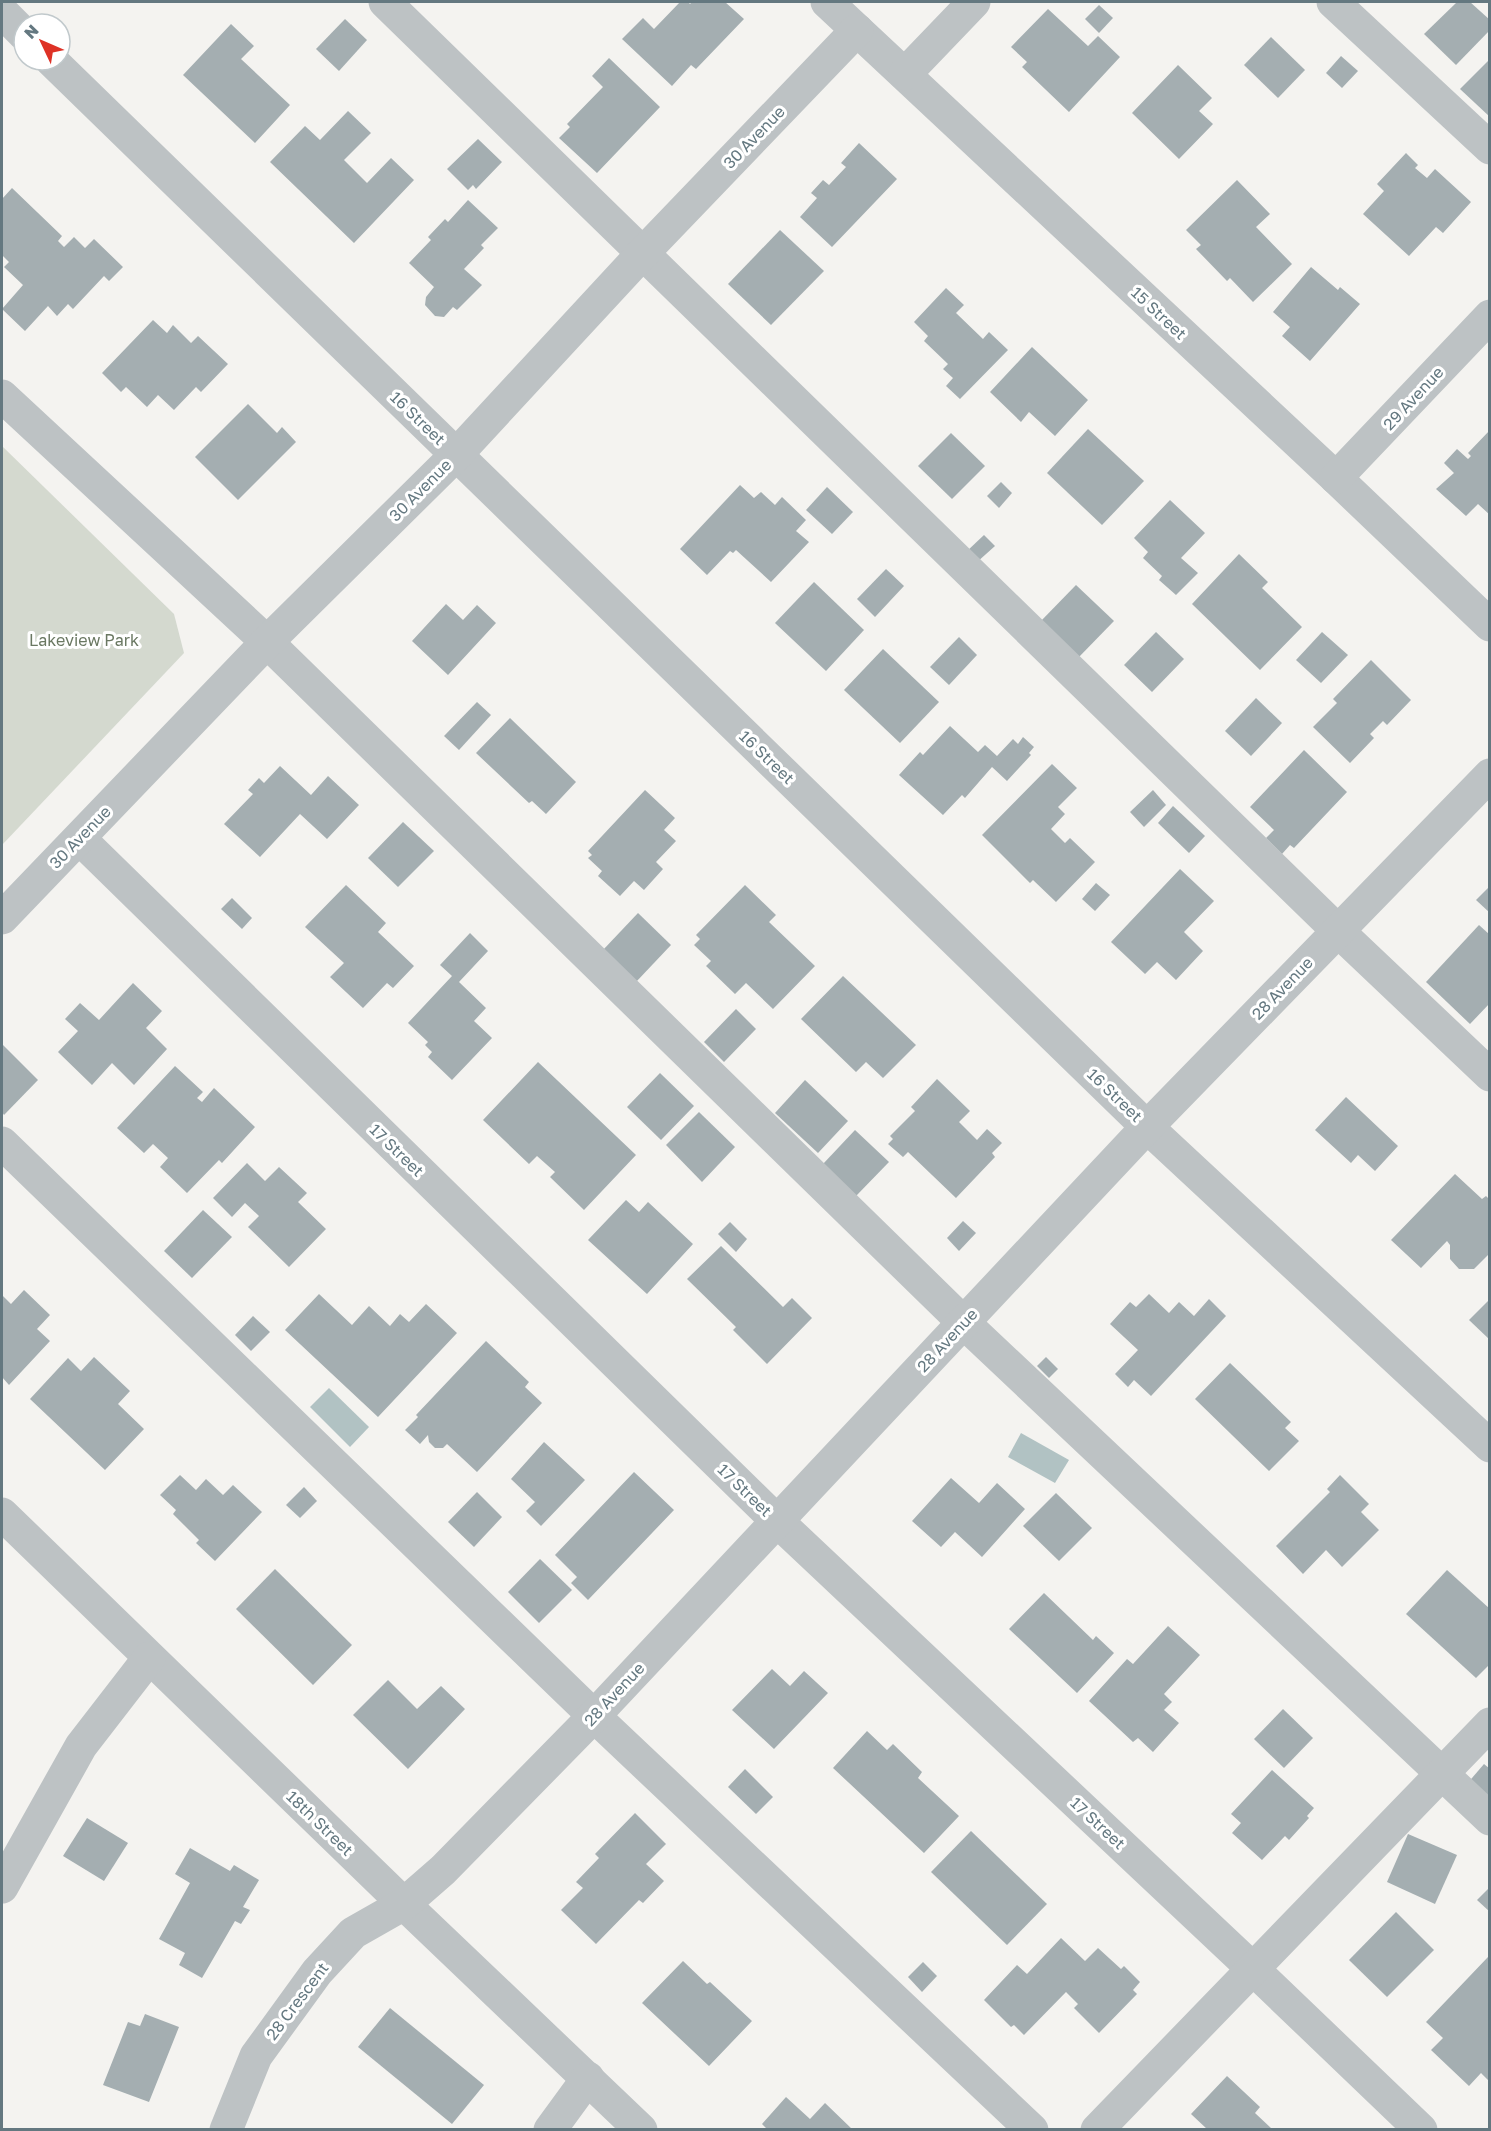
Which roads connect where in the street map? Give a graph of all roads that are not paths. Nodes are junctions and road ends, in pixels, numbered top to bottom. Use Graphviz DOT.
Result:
graph roads {
  1 [pos="385,2"];
  2 [pos="827,2"];
  3 [pos="974,2"];
  4 [pos="1333,2"];
  5 [pos="857,30"];
  6 [pos="63,72"];
  7 [pos="904,74"];
  8 [pos="1490,148"];
  9 [pos="642,254"];
  10 [pos="1490,316"];
  11 [pos="2,396"];
  12 [pos="456,455"];
  13 [pos="1336,478"];
  14 [pos="1490,625"];
  15 [pos="267,642"];
  16 [pos="1490,775"];
  17 [pos="80,838"];
  18 [pos="2,918"];
  19 [pos="1338,931"];
  20 [pos="1490,1075"];
  21 [pos="1147,1127"];
  22 [pos="2,1143"];
  23 [pos="963,1322"];
  24 [pos="1490,1446"];
  25 [pos="2,1514"];
  26 [pos="776,1520"];
  27 [pos="149,1658"];
  28 [pos="594,1716"];
  29 [pos="1490,1724"];
  30 [pos="1442,1773"];
  31 [pos="1490,1819"];
  32 [pos="2,1887"];
  33 [pos="404,1904"];
  34 [pos="1253,1969"];
  35 [pos="588,2078"];
  36 [pos="226,2130"];
  37 [pos="550,2130"];
  38 [pos="641,2130"];
  39 [pos="1032,2130"];
  40 [pos="1097,2130"];
  41 [pos="1421,2130"];
  1 -- 9 [label="street"];
  2 -- 5 [label="street, 15 Street"];
  3 -- 7 [label="street"];
  4 -- 8 [label="street"];
  5 -- 7 [label="street, 15 Street"];
  5 -- 9 [label="street, 30 Avenue"];
  6 -- 12 [label="street, 16 Street"];
  7 -- 13 [label="street, 15 Street"];
  9 -- 12 [label="street, 30 Avenue"];
  9 -- 19 [label="street"];
  10 -- 13 [label="street, 29 Avenue"];
  11 -- 15 [label="street"];
  12 -- 15 [label="street, 30 Avenue"];
  12 -- 21 [label="street, 16 Street"];
  13 -- 14 [label="street, 15 Street"];
  15 -- 17 [label="street, 30 Avenue"];
  15 -- 23 [label="street"];
  16 -- 19 [label="street, 28 Avenue"];
  17 -- 18 [label="street, 30 Avenue"];
  17 -- 26 [label="street, 17 Street"];
  19 -- 20 [label="street"];
  19 -- 21 [label="street, 28 Avenue"];
  21 -- 23 [label="street, 28 Avenue"];
  21 -- 24 [label="street, 16 Street"];
  22 -- 28 [label="street"];
  23 -- 26 [label="street, 28 Avenue"];
  23 -- 30 [label="street"];
  25 -- 27 [label="street, 18th Street"];
  26 -- 28 [label="street, 28 Avenue"];
  26 -- 34 [label="street, 17 Street"];
  27 -- 32 [label="street"];
  27 -- 33 [label="street, 18th Street"];
  28 -- 33 [label="street, 28 Avenue"];
  28 -- 39 [label="street"];
  29 -- 30 [label="street"];
  30 -- 31 [label="street"];
  30 -- 34 [label="street"];
  33 -- 35 [label="street, 18th Street"];
  33 -- 36 [label="street, 28 Crescent"];
  34 -- 40 [label="street"];
  34 -- 41 [label="street, 17 Street"];
  35 -- 37 [label="street"];
  35 -- 38 [label="street, 18th Street"];
}
